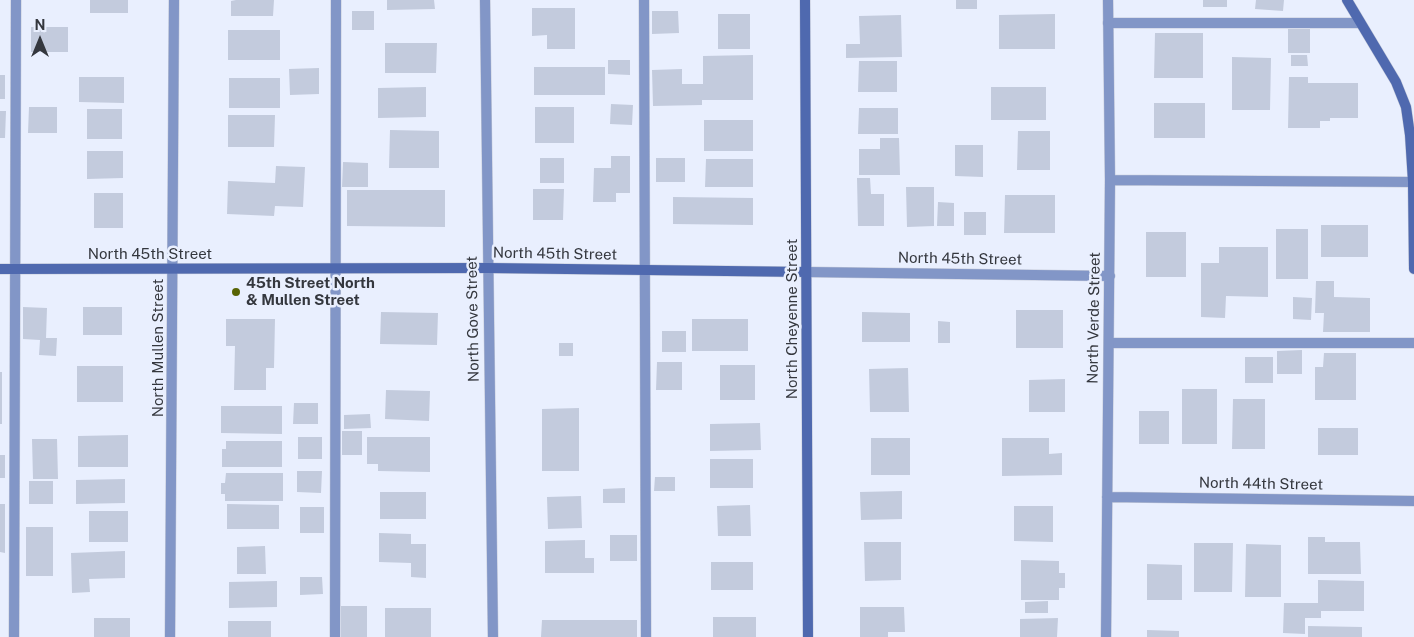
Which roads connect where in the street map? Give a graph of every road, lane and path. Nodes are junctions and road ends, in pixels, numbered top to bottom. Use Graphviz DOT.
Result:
graph roads {
  1 [pos="16,0"];
  2 [pos="174,0"];
  3 [pos="336,0"];
  4 [pos="485,0"];
  5 [pos="644,0"];
  6 [pos="805,0"];
  7 [pos="1108,0"];
  8 [pos="1347,0"];
  9 [pos="1108,23"];
  10 [pos="1360,23"];
  11 [pos="1110,180"];
  12 [pos="1413,182"];
  13 [pos="16,268"];
  14 [pos="335,268"];
  15 [pos="487,268"];
  16 [pos="0,269"];
  17 [pos="173,269"];
  18 [pos="1414,269"];
  19 [pos="645,270"];
  20 [pos="806,272"];
  21 [pos="1110,276"];
  22 [pos="1109,343"];
  23 [pos="1414,344"];
  24 [pos="1107,496"];
  25 [pos="1414,501"];
  26 [pos="14,637"];
  27 [pos="170,637"];
  28 [pos="335,637"];
  29 [pos="493,637"];
  30 [pos="646,637"];
  31 [pos="808,637"];
  32 [pos="1106,637"];
  1 -- 13 [label="street"];
  2 -- 17 [label="street, North Mullen Street"];
  3 -- 14 [label="street"];
  4 -- 15 [label="street, North Gove Street"];
  5 -- 19 [label="street"];
  6 -- 20 [label="street, North Cheyenne Street"];
  7 -- 9 [label="street, North Verde Street"];
  8 -- 10 [label="street"];
  9 -- 10 [label="street"];
  9 -- 11 [label="street, North Verde Street"];
  10 -- 12 [label="street"];
  11 -- 12 [label="street"];
  11 -- 21 [label="street, North Verde Street"];
  12 -- 18 [label="street"];
  13 -- 16 [label="street, North 45th Street"];
  13 -- 17 [label="street, North 45th Street"];
  13 -- 26 [label="street"];
  14 -- 15 [label="street, North 45th Street"];
  14 -- 17 [label="street, North 45th Street"];
  14 -- 28 [label="street"];
  15 -- 19 [label="street, North 45th Street"];
  15 -- 29 [label="street, North Gove Street"];
  17 -- 27 [label="street, North Mullen Street"];
  19 -- 20 [label="street, North 45th Street"];
  19 -- 30 [label="street"];
  20 -- 21 [label="street, North 45th Street"];
  20 -- 31 [label="street, North Cheyenne Street"];
  21 -- 22 [label="street, North Verde Street"];
  22 -- 23 [label="street"];
  22 -- 24 [label="street, North Verde Street"];
  24 -- 25 [label="street, North 44th Street"];
  24 -- 32 [label="street, North Verde Street"];
}
